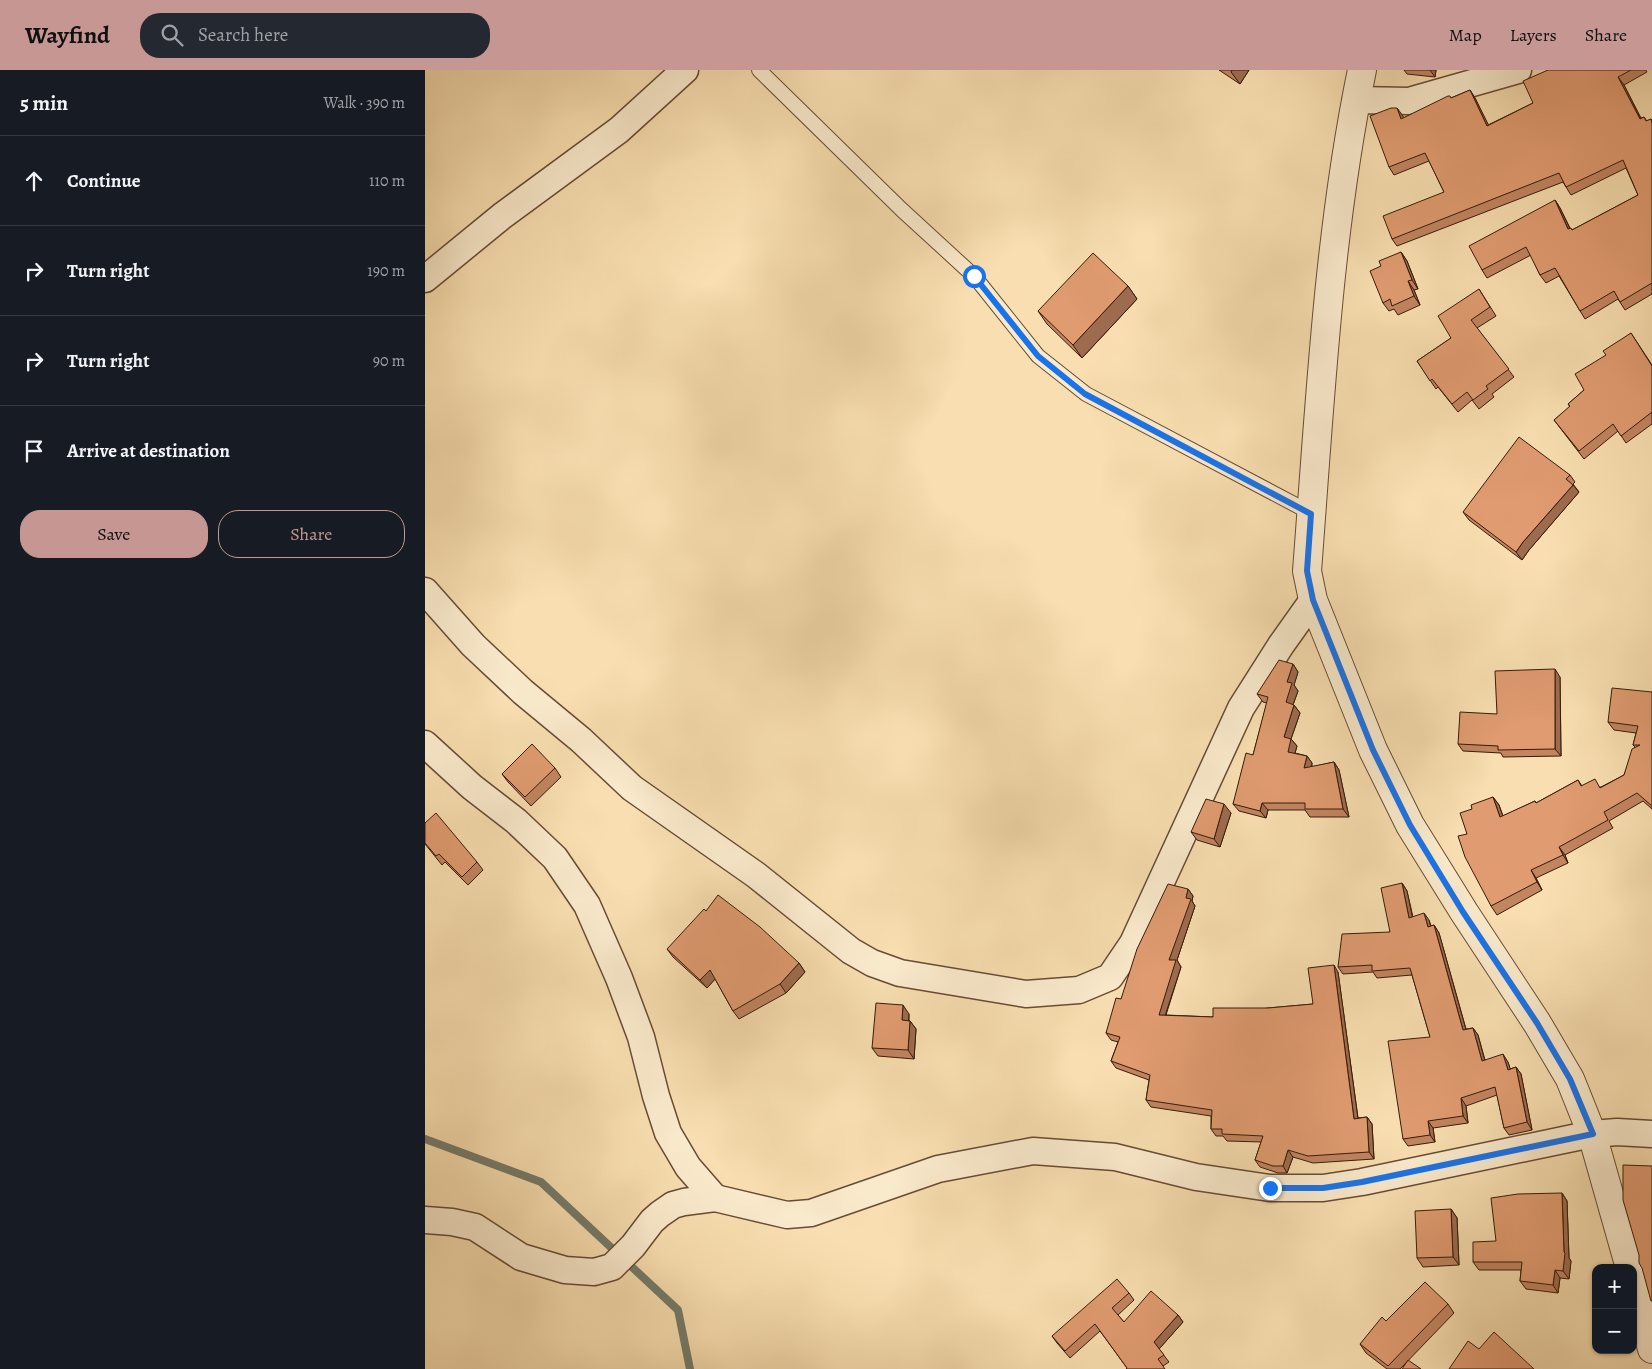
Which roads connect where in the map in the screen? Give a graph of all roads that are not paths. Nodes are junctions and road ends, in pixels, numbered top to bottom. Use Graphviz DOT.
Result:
graph roads {
  1 [pos="759,70"];
  2 [pos="1362,70"];
  3 [pos="1518,70"];
  4 [pos="677,73"];
  5 [pos="1356,100"];
  6 [pos="425,279"];
  7 [pos="1311,514"];
  8 [pos="425,591"];
  9 [pos="1313,600"];
  10 [pos="425,744"];
  11 [pos="1593,1134"];
  12 [pos="1652,1134"];
  13 [pos="715,1198"];
  14 [pos="425,1220"];
  15 [pos="1629,1264"];
  16 [pos="1637,1295"];
  17 [pos="1652,1349"];
  1 -- 7 [label="lane"];
  2 -- 5 [label="street"];
  3 -- 5 [label="street"];
  4 -- 6 [label="street"];
  5 -- 7 [label="street"];
  7 -- 9 [label="street"];
  8 -- 9 [label="street"];
  9 -- 11 [label="street"];
  10 -- 13 [label="street"];
  11 -- 12 [label="street"];
  11 -- 13 [label="street"];
  11 -- 15 [label="street"];
  13 -- 14 [label="street"];
  16 -- 17 [label="street"];
}
